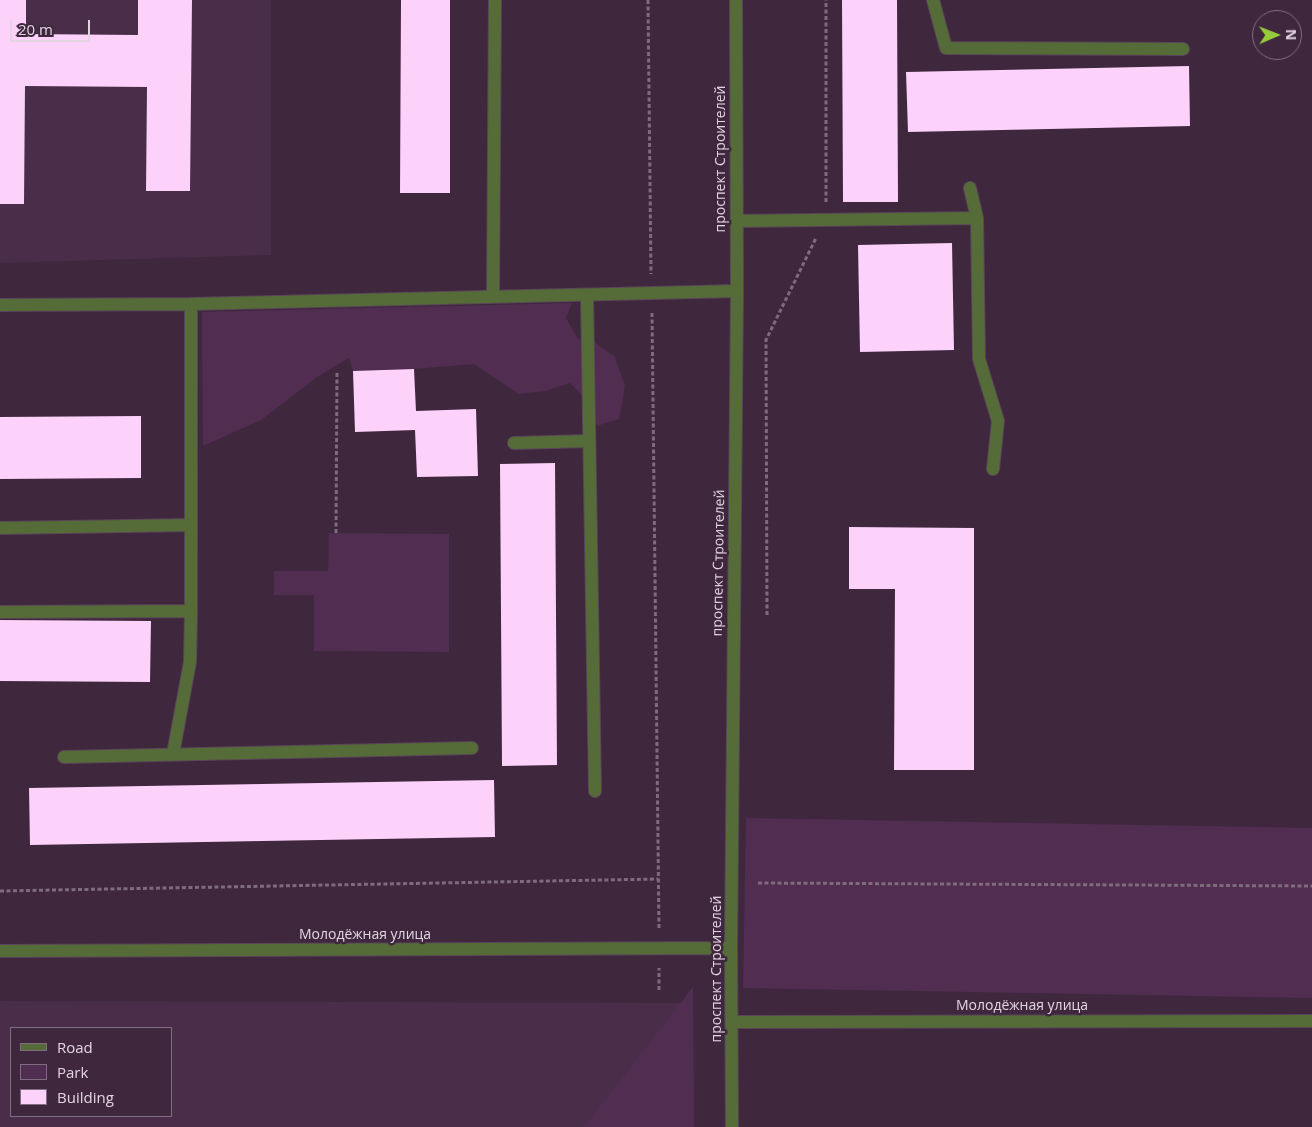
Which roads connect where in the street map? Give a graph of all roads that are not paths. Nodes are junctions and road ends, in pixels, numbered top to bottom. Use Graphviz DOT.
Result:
graph roads {
  1 [pos="495,0"];
  2 [pos="736,0"];
  3 [pos="932,0"];
  4 [pos="1183,50"];
  5 [pos="970,188"];
  6 [pos="977,218"];
  7 [pos="736,221"];
  8 [pos="737,291"];
  9 [pos="587,295"];
  10 [pos="493,297"];
  11 [pos="190,304"];
  12 [pos="0,305"];
  13 [pos="589,441"];
  14 [pos="514,442"];
  15 [pos="993,469"];
  16 [pos="191,525"];
  17 [pos="0,528"];
  18 [pos="191,611"];
  19 [pos="0,612"];
  20 [pos="472,748"];
  21 [pos="173,754"];
  22 [pos="64,757"];
  23 [pos="595,792"];
  24 [pos="731,948"];
  25 [pos="0,951"];
  26 [pos="1312,1021"];
  27 [pos="732,1022"];
  28 [pos="732,1127"];
  1 -- 10 [label="street"];
  2 -- 7 [label="street, проспект Строителей"];
  3 -- 4 [label="street"];
  5 -- 6 [label="street"];
  6 -- 7 [label="street"];
  6 -- 15 [label="street"];
  7 -- 8 [label="street, проспект Строителей"];
  8 -- 9 [label="street"];
  8 -- 24 [label="street, проспект Строителей"];
  9 -- 10 [label="street"];
  9 -- 13 [label="street"];
  10 -- 11 [label="street"];
  11 -- 12 [label="street"];
  11 -- 16 [label="street"];
  13 -- 14 [label="street"];
  13 -- 23 [label="street"];
  16 -- 17 [label="street"];
  16 -- 18 [label="street"];
  18 -- 19 [label="street"];
  18 -- 21 [label="street"];
  20 -- 21 [label="street"];
  21 -- 22 [label="street"];
  24 -- 25 [label="street, Молодёжная улица"];
  24 -- 27 [label="street, проспект Строителей"];
  26 -- 27 [label="street, Молодёжная улица"];
  27 -- 28 [label="street, проспект Строителей"];
}
